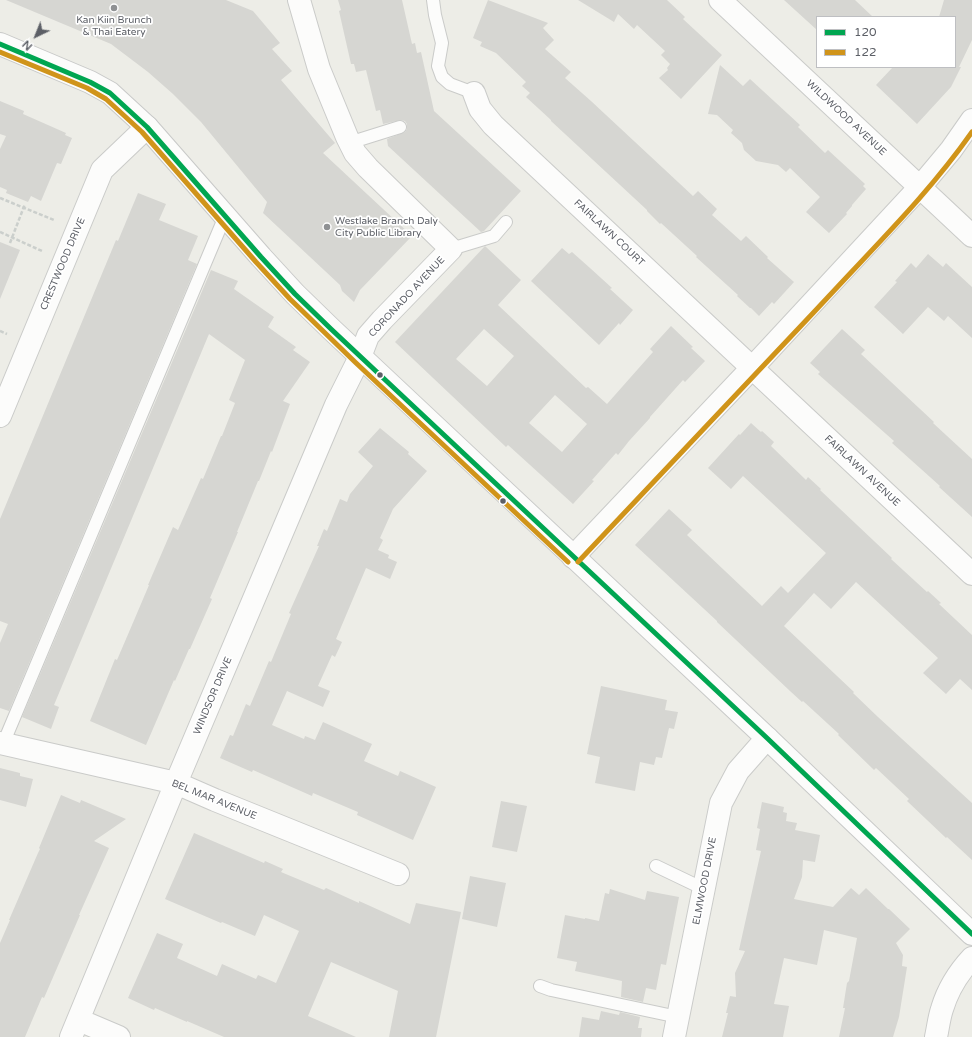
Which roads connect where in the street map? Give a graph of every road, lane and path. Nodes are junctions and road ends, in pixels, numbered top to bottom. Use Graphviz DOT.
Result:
graph roads {
  1 [pos="299,0"];
  2 [pos="434,0"];
  3 [pos="720,0"];
  4 [pos="0,44"];
  5 [pos="474,93"];
  6 [pos="972,120"];
  7 [pos="147,127"];
  8 [pos="400,127"];
  9 [pos="349,143"];
  10 [pos="920,187"];
  11 [pos="0,198"];
  12 [pos="26,204"];
  13 [pos="24,208"];
  14 [pos="225,216"];
  15 [pos="54,220"];
  16 [pos="506,222"];
  17 [pos="0,232"];
  18 [pos="972,236"];
  19 [pos="12,238"];
  20 [pos="10,243"];
  21 [pos="451,249"];
  22 [pos="42,250"];
  23 [pos="0,331"];
  24 [pos="6,334"];
  25 [pos="360,357"];
  26 [pos="752,368"];
  27 [pos="0,416"];
  28 [pos="573,557"];
  29 [pos="972,574"];
  30 [pos="767,738"];
  31 [pos="2,743"];
  32 [pos="176,783"];
  33 [pos="656,866"];
  34 [pos="398,874"];
  35 [pos="704,888"];
  36 [pos="972,934"];
  37 [pos="972,958"];
  38 [pos="540,986"];
  39 [pos="676,1027"];
  40 [pos="75,1028"];
  41 [pos="119,1037"];
  42 [pos="936,1037"];
  1 -- 9 [label="street, CORONADO AVENUE"];
  2 -- 5 [label="lane"];
  3 -- 10 [label="street, WILDWOOD AVENUE"];
  4 -- 7 [label="street"];
  5 -- 26 [label="street, FAIRLAWN COURT"];
  6 -- 10 [label="street"];
  7 -- 14 [label="street"];
  7 -- 27 [label="street, CRESTWOOD DRIVE"];
  8 -- 9 [label="lane"];
  9 -- 21 [label="street, CORONADO AVENUE"];
  10 -- 18 [label="street, WILDWOOD AVENUE"];
  10 -- 26 [label="street"];
  11 -- 13 [label="path"];
  12 -- 13 [label="path"];
  13 -- 15 [label="path"];
  13 -- 19 [label="path"];
  14 -- 25 [label="street"];
  14 -- 31 [label="lane"];
  16 -- 21 [label="lane"];
  17 -- 19 [label="path"];
  19 -- 20 [label="path"];
  19 -- 22 [label="path"];
  21 -- 25 [label="street, CORONADO AVENUE"];
  23 -- 24 [label="path"];
  25 -- 28 [label="street"];
  25 -- 32 [label="street, WINDSOR DRIVE"];
  26 -- 28 [label="street"];
  26 -- 29 [label="street, FAIRLAWN AVENUE"];
  28 -- 30 [label="street"];
  30 -- 35 [label="street, ELMWOOD DRIVE"];
  30 -- 36 [label="street"];
  31 -- 32 [label="street, BEL MAR AVENUE"];
  32 -- 34 [label="street, BEL MAR AVENUE"];
  32 -- 40 [label="street, WINDSOR DRIVE"];
  33 -- 35 [label="lane"];
  35 -- 39 [label="street, ELMWOOD DRIVE"];
  37 -- 42 [label="street"];
  38 -- 39 [label="lane"];
  40 -- 41 [label="street"];
}
